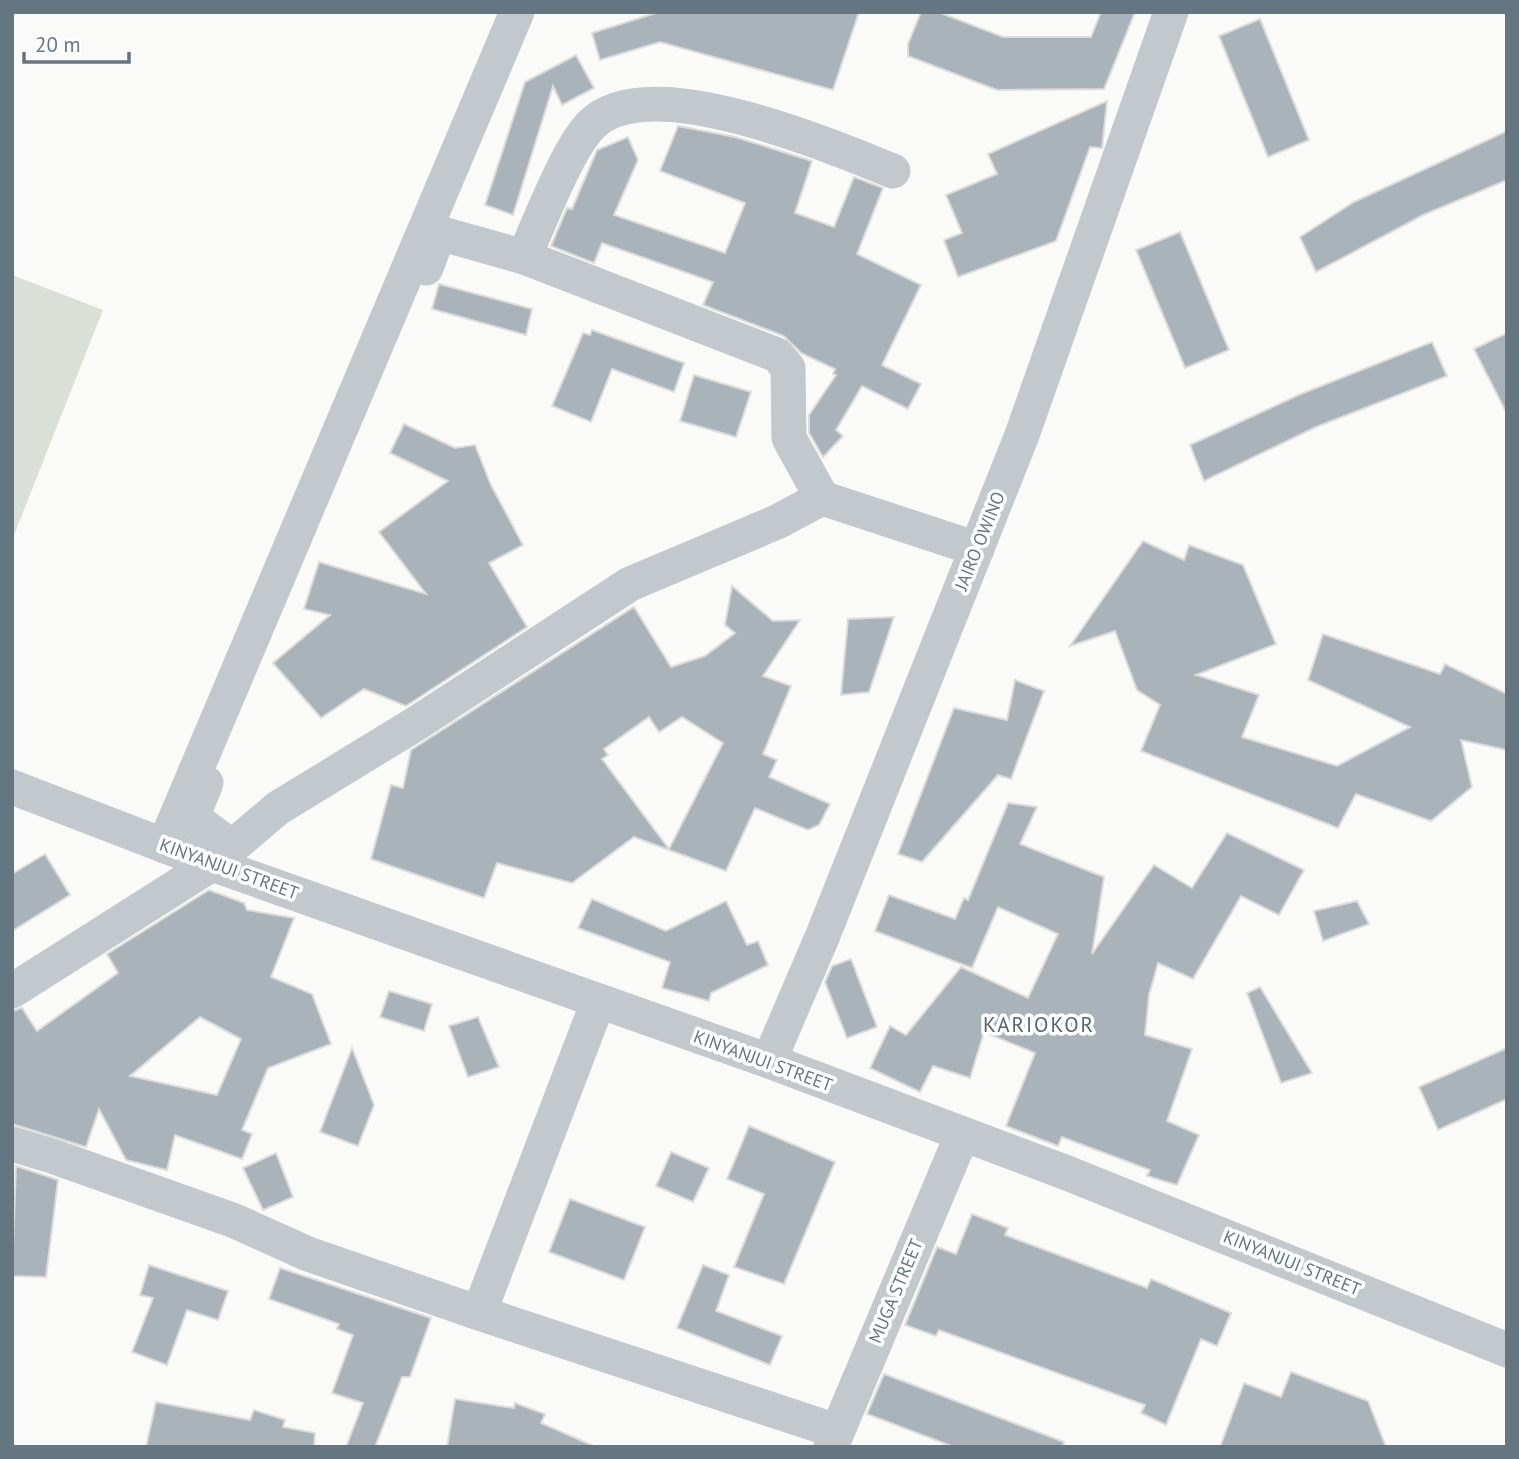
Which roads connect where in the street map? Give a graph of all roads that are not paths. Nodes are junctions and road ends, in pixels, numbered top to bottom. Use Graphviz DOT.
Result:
graph roads {
  1 [pos="517,12"];
  2 [pos="1171,12"];
  3 [pos="893,171"];
  4 [pos="524,257"];
  5 [pos="822,498"];
  6 [pos="977,548"];
  7 [pos="12,787"];
  8 [pos="164,846"];
  9 [pos="222,855"];
  10 [pos="12,991"];
  11 [pos="598,1002"];
  12 [pos="769,1061"];
  13 [pos="962,1135"];
  14 [pos="12,1144"];
  15 [pos="479,1313"];
  16 [pos="1507,1350"];
  17 [pos="834,1439"];
  1 -- 8 [label="street"];
  2 -- 6 [label="street, JAIRO OWINO"];
  3 -- 4 [label="street"];
  4 -- 5 [label="street"];
  4 -- 9 [label="street"];
  5 -- 6 [label="street"];
  5 -- 9 [label="street"];
  6 -- 12 [label="street, JAIRO OWINO"];
  7 -- 8 [label="street, KINYANJUI STREET"];
  8 -- 9 [label="street, KINYANJUI STREET"];
  9 -- 10 [label="street"];
  9 -- 11 [label="street, KINYANJUI STREET"];
  11 -- 12 [label="street, KINYANJUI STREET"];
  11 -- 15 [label="street"];
  12 -- 13 [label="street, KINYANJUI STREET"];
  13 -- 16 [label="street, KINYANJUI STREET"];
  13 -- 17 [label="street, MUGA STREET"];
  14 -- 15 [label="street"];
  15 -- 17 [label="street"];
}
